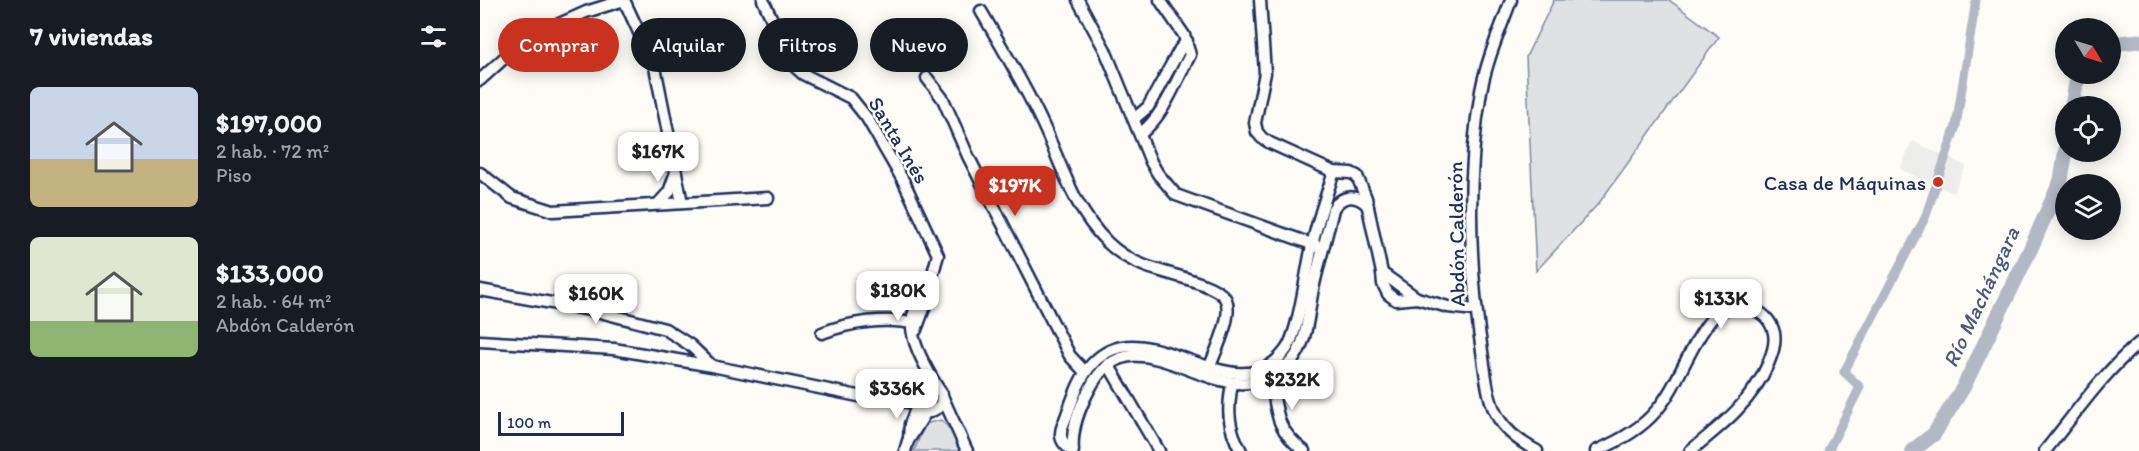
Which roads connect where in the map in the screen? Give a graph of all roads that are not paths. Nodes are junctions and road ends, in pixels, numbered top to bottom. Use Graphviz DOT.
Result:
graph roads {
  1 [pos="624,0"];
  2 [pos="763,0"];
  3 [pos="1078,0"];
  4 [pos="1160,0"];
  5 [pos="1260,0"];
  6 [pos="1511,0"];
  7 [pos="981,11"];
  8 [pos="1187,42"];
  9 [pos="927,78"];
  10 [pos="480,80"];
  11 [pos="1134,119"];
  12 [pos="1140,134"];
  13 [pos="676,172"];
  14 [pos="1334,172"];
  15 [pos="480,173"];
  16 [pos="768,198"];
  17 [pos="682,203"];
  18 [pos="658,204"];
  19 [pos="1368,206"];
  20 [pos="1318,246"];
  21 [pos="480,290"];
  22 [pos="1475,310"];
  23 [pos="915,327"];
  24 [pos="822,333"];
  25 [pos="480,341"];
  26 [pos="2139,343"];
  27 [pos="924,364"];
  28 [pos="1108,364"];
  29 [pos="712,366"];
  30 [pos="1208,371"];
  31 [pos="1085,372"];
  32 [pos="1271,377"];
  33 [pos="1232,384"];
  34 [pos="937,387"];
  35 [pos="943,398"];
  36 [pos="921,402"];
  37 [pos="954,426"];
  38 [pos="907,446"];
  39 [pos="967,451"];
  40 [pos="1073,451"];
  41 [pos="1159,451"];
  42 [pos="1240,451"];
  43 [pos="1304,451"];
  44 [pos="1538,451"];
  45 [pos="1596,451"];
  46 [pos="1690,451"];
  47 [pos="2045,451"];
  1 -- 10 [label="street"];
  1 -- 13 [label="street"];
  2 -- 23 [label="street, Santa Inés"];
  3 -- 11 [label="street"];
  4 -- 8 [label="street"];
  5 -- 14 [label="street"];
  6 -- 22 [label="street, Abdón Calderón"];
  7 -- 30 [label="street"];
  8 -- 11 [label="street"];
  8 -- 12 [label="street"];
  9 -- 31 [label="street"];
  11 -- 12 [label="street"];
  12 -- 20 [label="street"];
  13 -- 17 [label="street"];
  13 -- 18 [label="street"];
  14 -- 19 [label="street"];
  14 -- 20 [label="street"];
  15 -- 18 [label="street"];
  16 -- 17 [label="street"];
  17 -- 18 [label="street"];
  19 -- 20 [label="street"];
  19 -- 22 [label="street"];
  20 -- 30 [label="street"];
  20 -- 32 [label="street"];
  21 -- 29 [label="street"];
  22 -- 44 [label="street, Abdón Calderón"];
  23 -- 24 [label="street"];
  23 -- 27 [label="street"];
  25 -- 29 [label="street"];
  26 -- 47 [label="street"];
  27 -- 34 [label="street"];
  27 -- 36 [label="street"];
  28 -- 30 [label="street"];
  28 -- 40 [label="street"];
  28 -- 41 [label="street"];
  29 -- 36 [label="street"];
  30 -- 31 [label="street"];
  30 -- 33 [label="street"];
  31 -- 40 [label="street"];
  32 -- 33 [label="street"];
  32 -- 43 [label="street"];
  33 -- 42 [label="street"];
  34 -- 35 [label="street"];
  34 -- 36 [label="street"];
  35 -- 36 [label="street"];
  35 -- 37 [label="street"];
  36 -- 37 [label="street"];
  36 -- 38 [label="street"];
  37 -- 39 [label="street"];
  45 -- 46 [label="street"];
}
